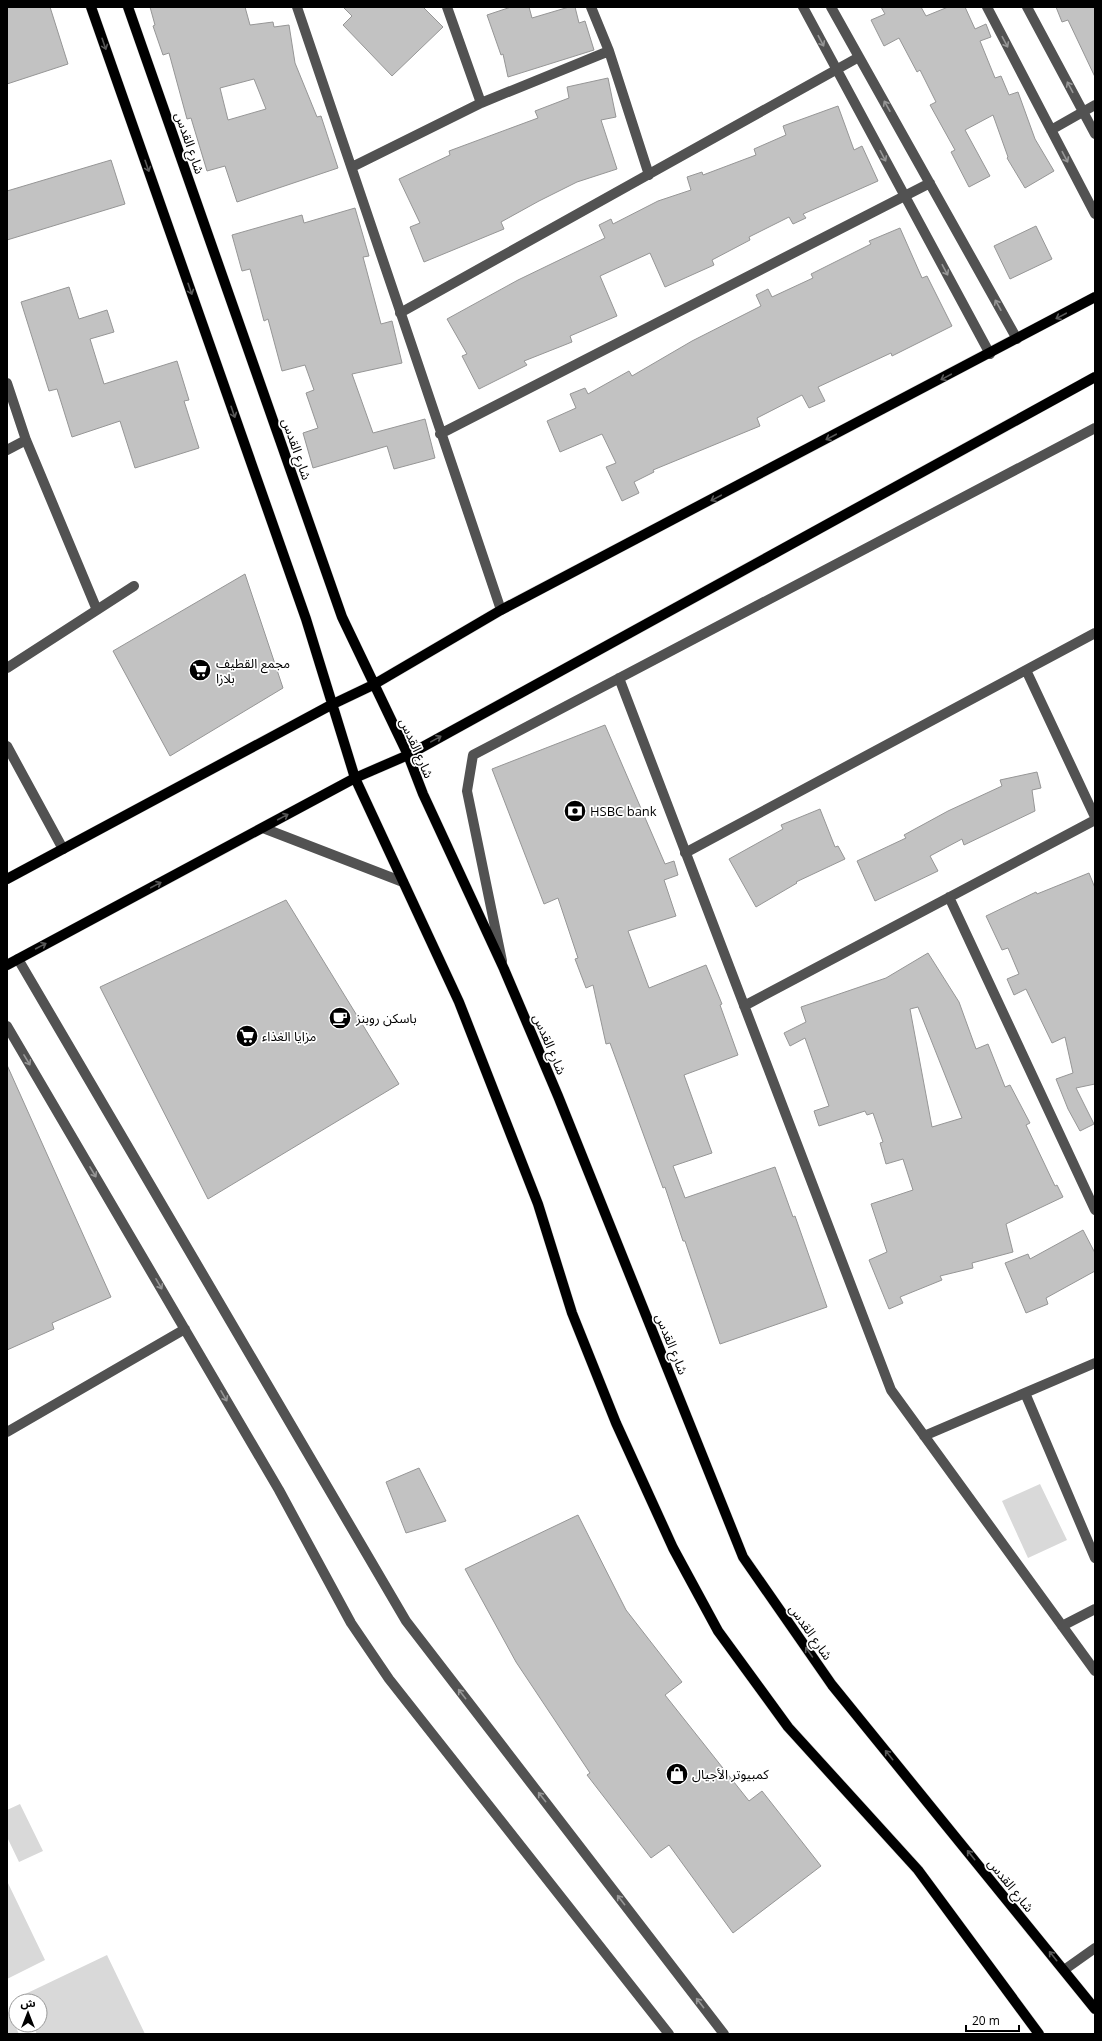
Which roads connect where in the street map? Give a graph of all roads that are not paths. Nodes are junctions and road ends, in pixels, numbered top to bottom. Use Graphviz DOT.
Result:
graph roads {
  1 [pos="91,7"];
  2 [pos="128,7"];
  3 [pos="297,7"];
  4 [pos="447,7"];
  5 [pos="592,7"];
  6 [pos="803,7"];
  7 [pos="831,7"];
  8 [pos="987,7"];
  9 [pos="1027,7"];
  10 [pos="609,51"];
  11 [pos="859,58"];
  12 [pos="837,71"];
  13 [pos="481,103"];
  14 [pos="1095,105"];
  15 [pos="1083,112"];
  16 [pos="1051,130"];
  17 [pos="1095,134"];
  18 [pos="352,167"];
  19 [pos="649,175"];
  20 [pos="930,183"];
  21 [pos="905,196"];
  22 [pos="1095,214"];
  23 [pos="1095,297"];
  24 [pos="400,313"];
  25 [pos="1018,339"];
  26 [pos="990,354"];
  27 [pos="1095,378"];
  28 [pos="7,383"];
  29 [pos="1095,428"];
  30 [pos="440,434"];
  31 [pos="26,440"];
  32 [pos="7,450"];
  33 [pos="134,586"];
  34 [pos="97,610"];
  35 [pos="501,610"];
  36 [pos="1095,633"];
  37 [pos="7,668"];
  38 [pos="1026,670"];
  39 [pos="618,678"];
  40 [pos="373,685"];
  41 [pos="332,705"];
  42 [pos="7,746"];
  43 [pos="408,755"];
  44 [pos="355,778"];
  45 [pos="1095,818"];
  46 [pos="263,828"];
  47 [pos="63,849"];
  48 [pos="685,853"];
  49 [pos="7,879"];
  50 [pos="403,882"];
  51 [pos="949,897"];
  52 [pos="18,959"];
  53 [pos="7,965"];
  54 [pos="504,969"];
  55 [pos="744,1006"];
  56 [pos="7,1026"];
  57 [pos="1094,1208"];
  58 [pos="186,1329"];
  59 [pos="1095,1363"];
  60 [pos="1025,1393"];
  61 [pos="7,1432"];
  62 [pos="924,1436"];
  63 [pos="1095,1558"];
  64 [pos="1095,1609"];
  65 [pos="1062,1626"];
  66 [pos="1095,1670"];
  67 [pos="1095,1948"];
  68 [pos="1064,1970"];
  69 [pos="1095,2008"];
  70 [pos="669,2034"];
  71 [pos="724,2034"];
  72 [pos="1039,2034"];
  1 -- 41 [label="main road, one-way"];
  2 -- 40 [label="main road, شارع القدس"];
  3 -- 18 [label="street"];
  4 -- 13 [label="street"];
  5 -- 10 [label="street"];
  6 -- 12 [label="street, one-way"];
  7 -- 11 [label="street"];
  8 -- 16 [label="street, one-way"];
  15 -- 9 [label="street, one-way"];
  10 -- 13 [label="street"];
  10 -- 19 [label="street"];
  11 -- 12 [label="street"];
  20 -- 11 [label="street, one-way"];
  12 -- 19 [label="street"];
  12 -- 21 [label="street, one-way"];
  13 -- 18 [label="street"];
  14 -- 15 [label="street"];
  15 -- 16 [label="street"];
  15 -- 17 [label="street"];
  16 -- 22 [label="street, one-way"];
  18 -- 24 [label="street"];
  19 -- 24 [label="street"];
  20 -- 21 [label="street"];
  25 -- 20 [label="street, one-way"];
  21 -- 26 [label="street, one-way"];
  21 -- 30 [label="street"];
  23 -- 25 [label="main road, one-way"];
  24 -- 30 [label="street"];
  25 -- 26 [label="main road"];
  26 -- 35 [label="main road, one-way"];
  43 -- 27 [label="main road, one-way"];
  28 -- 31 [label="street"];
  29 -- 39 [label="street"];
  30 -- 35 [label="street"];
  31 -- 32 [label="street"];
  31 -- 34 [label="street"];
  33 -- 34 [label="street"];
  34 -- 37 [label="street"];
  35 -- 40 [label="main road"];
  36 -- 38 [label="street"];
  38 -- 45 [label="street"];
  38 -- 48 [label="street"];
  39 -- 48 [label="street"];
  39 -- 54 [label="street"];
  40 -- 41 [label="main road"];
  40 -- 43 [label="main road, شارع القدس"];
  41 -- 44 [label="main road"];
  41 -- 47 [label="main road"];
  42 -- 47 [label="street"];
  43 -- 44 [label="main road"];
  43 -- 54 [label="main road, شارع القدس"];
  46 -- 44 [label="main road, one-way"];
  44 -- 50 [label="main road"];
  45 -- 51 [label="street"];
  46 -- 50 [label="street"];
  52 -- 46 [label="main road, one-way"];
  47 -- 49 [label="main road"];
  48 -- 55 [label="street"];
  50 -- 72 [label="main road"];
  51 -- 55 [label="street"];
  51 -- 57 [label="street"];
  52 -- 53 [label="main road"];
  71 -- 52 [label="street, one-way"];
  68 -- 54 [label="main road, شارع القدس, one-way"];
  55 -- 62 [label="street"];
  56 -- 58 [label="street, one-way"];
  58 -- 61 [label="street"];
  58 -- 70 [label="street, one-way"];
  59 -- 60 [label="street"];
  60 -- 62 [label="street"];
  60 -- 63 [label="street"];
  62 -- 65 [label="street"];
  64 -- 65 [label="street"];
  65 -- 66 [label="street"];
  67 -- 68 [label="street"];
  68 -- 69 [label="main road, شارع القدس"];
}
